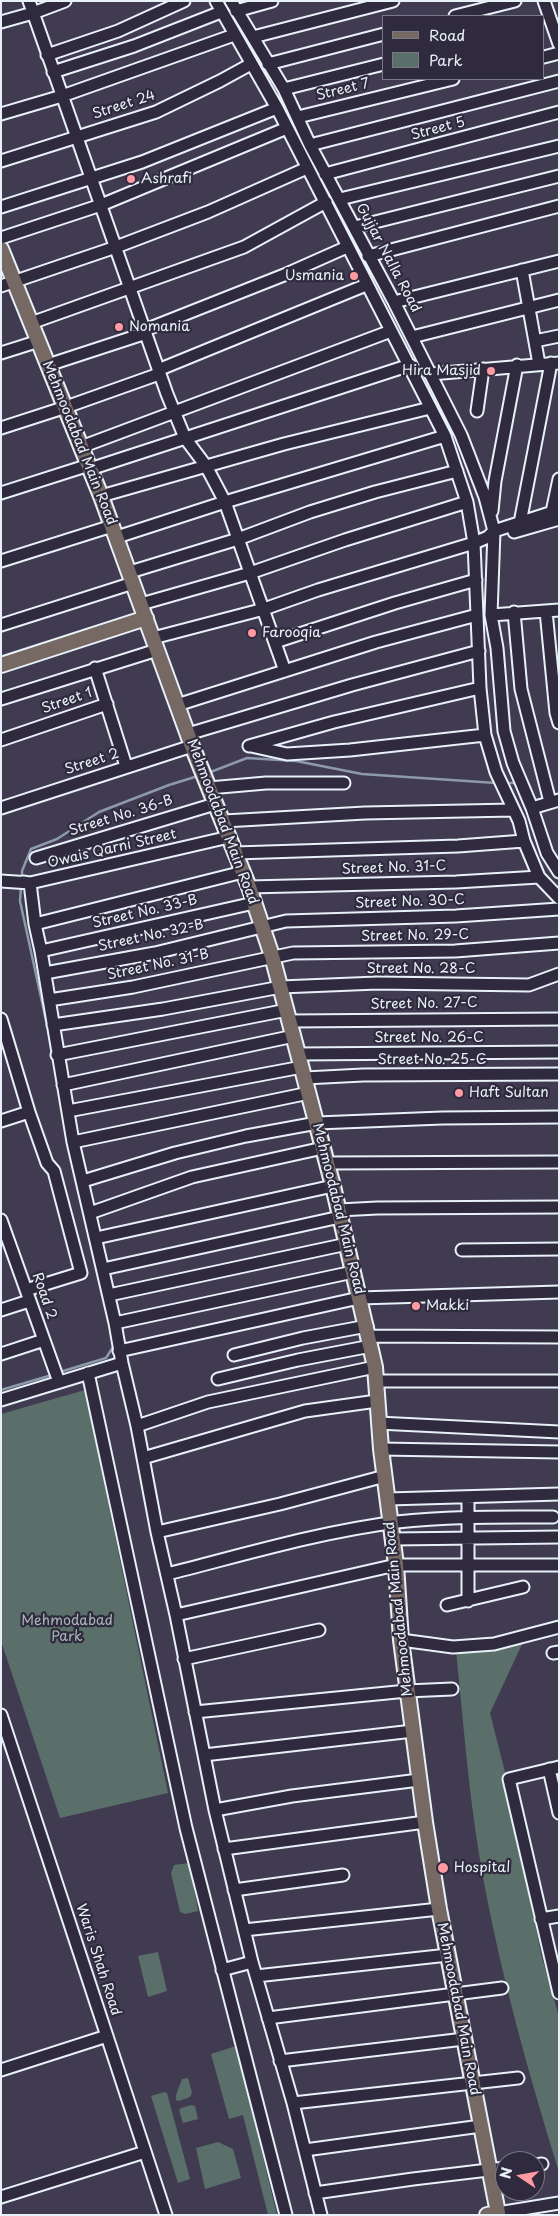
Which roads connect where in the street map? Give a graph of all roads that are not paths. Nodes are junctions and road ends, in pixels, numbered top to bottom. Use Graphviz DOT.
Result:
graph roads {
  1 [pos="29,1"];
  2 [pos="65,1"];
  3 [pos="184,1"];
  4 [pos="216,1"];
  5 [pos="272,1"];
  6 [pos="393,1"];
  7 [pos="515,1"];
  8 [pos="544,1"];
  9 [pos="233,6"];
  10 [pos="221,12"];
  11 [pos="33,13"];
  12 [pos="460,15"];
  13 [pos="551,19"];
  14 [pos="1,22"];
  15 [pos="234,34"];
  16 [pos="382,35"];
  17 [pos="253,37"];
  18 [pos="559,44"];
  19 [pos="559,53"];
  20 [pos="47,55"];
  21 [pos="545,57"];
  22 [pos="251,64"];
  23 [pos="268,64"];
  24 [pos="382,64"];
  25 [pos="53,72"];
  26 [pos="449,80"];
  27 [pos="559,81"];
  28 [pos="284,89"];
  29 [pos="62,96"];
  30 [pos="277,108"];
  31 [pos="559,112"];
  32 [pos="1,114"];
  33 [pos="298,117"];
  34 [pos="287,128"];
  35 [pos="76,137"];
  36 [pos="310,145"];
  37 [pos="559,146"];
  38 [pos="1,161"];
  39 [pos="307,168"];
  40 [pos="325,174"];
  41 [pos="559,176"];
  42 [pos="91,178"];
  43 [pos="340,199"];
  44 [pos="326,202"];
  45 [pos="101,205"];
  46 [pos="559,206"];
  47 [pos="1,207"];
  48 [pos="355,227"];
  49 [pos="1,238"];
  50 [pos="116,247"];
  51 [pos="347,247"];
  52 [pos="1,249"];
  53 [pos="368,256"];
  54 [pos="559,260"];
  55 [pos="522,270"];
  56 [pos="8,284"];
  57 [pos="366,285"];
  58 [pos="130,288"];
  59 [pos="559,300"];
  60 [pos="394,302"];
  61 [pos="529,307"];
  62 [pos="31,323"];
  63 [pos="146,331"];
  64 [pos="391,331"];
  65 [pos="559,336"];
  66 [pos="412,337"];
  67 [pos="38,341"];
  68 [pos="535,341"];
  69 [pos="1,353"];
  70 [pos="550,363"];
  71 [pos="48,365"];
  72 [pos="410,365"];
  73 [pos="517,365"];
  74 [pos="483,369"];
  75 [pos="158,372"];
  76 [pos="431,374"];
  77 [pos="66,407"];
  78 [pos="430,408"];
  79 [pos="477,411"];
  80 [pos="175,413"];
  81 [pos="1,428"];
  82 [pos="445,436"];
  83 [pos="185,438"];
  84 [pos="81,447"];
  85 [pos="206,466"];
  86 [pos="90,467"];
  87 [pos="457,471"];
  88 [pos="559,479"];
  89 [pos="1,493"];
  90 [pos="101,496"];
  91 [pos="224,502"];
  92 [pos="467,502"];
  93 [pos="556,514"];
  94 [pos="492,518"];
  95 [pos="519,526"];
  96 [pos="114,532"];
  97 [pos="238,539"];
  98 [pos="485,539"];
  99 [pos="1,561"];
  100 [pos="250,573"];
  101 [pos="132,578"];
  102 [pos="476,580"];
  103 [pos="140,604"];
  104 [pos="264,609"];
  105 [pos="559,610"];
  106 [pos="546,611"];
  107 [pos="514,612"];
  108 [pos="491,615"];
  109 [pos="477,616"];
  110 [pos="146,618"];
  111 [pos="1,625"];
  112 [pos="275,642"];
  113 [pos="155,644"];
  114 [pos="479,651"];
  115 [pos="1,665"];
  116 [pos="95,668"];
  117 [pos="285,671"];
  118 [pos="480,688"];
  119 [pos="1,699"];
  120 [pos="107,704"];
  121 [pos="177,705"];
  122 [pos="559,723"];
  123 [pos="485,734"];
  124 [pos="1,740"];
  125 [pos="192,744"];
  126 [pos="126,766"];
  127 [pos="344,782"];
  128 [pos="208,786"];
  129 [pos="555,801"];
  130 [pos="215,804"];
  131 [pos="1,808"];
  132 [pos="532,808"];
  133 [pos="513,810"];
  134 [pos="224,821"];
  135 [pos="229,837"];
  136 [pos="524,841"];
  137 [pos="553,850"];
  138 [pos="235,853"];
  139 [pos="36,858"];
  140 [pos="243,872"];
  141 [pos="559,872"];
  142 [pos="539,877"];
  143 [pos="1,881"];
  144 [pos="27,882"];
  145 [pos="250,887"];
  146 [pos="559,898"];
  147 [pos="254,903"];
  148 [pos="559,909"];
  149 [pos="35,924"];
  150 [pos="263,926"];
  151 [pos="559,943"];
  152 [pos="41,951"];
  153 [pos="272,956"];
  154 [pos="45,973"];
  155 [pos="559,974"];
  156 [pos="281,987"];
  157 [pos="49,1000"];
  158 [pos="288,1015"];
  159 [pos="1,1019"];
  160 [pos="559,1019"];
  161 [pos="53,1025"];
  162 [pos="294,1036"];
  163 [pos="559,1052"];
  164 [pos="58,1055"];
  165 [pos="302,1066"];
  166 [pos="559,1074"];
  167 [pos="63,1085"];
  168 [pos="309,1093"];
  169 [pos="68,1111"];
  170 [pos="29,1112"];
  171 [pos="559,1117"];
  172 [pos="1,1121"];
  173 [pos="317,1123"];
  174 [pos="74,1142"];
  175 [pos="323,1148"];
  176 [pos="559,1162"];
  177 [pos="327,1163"];
  178 [pos="83,1181"];
  179 [pos="333,1186"];
  180 [pos="559,1207"];
  181 [pos="90,1213"];
  182 [pos="340,1213"];
  183 [pos="1,1220"];
  184 [pos="96,1238"];
  185 [pos="347,1244"];
  186 [pos="462,1250"];
  187 [pos="559,1250"];
  188 [pos="103,1269"];
  189 [pos="353,1272"];
  190 [pos="559,1292"];
  191 [pos="28,1295"];
  192 [pos="109,1295"];
  193 [pos="359,1298"];
  194 [pos="1,1310"];
  195 [pos="115,1323"];
  196 [pos="369,1336"];
  197 [pos="559,1337"];
  198 [pos="45,1342"];
  199 [pos="119,1350"];
  200 [pos="1,1354"];
  201 [pos="234,1355"];
  202 [pos="122,1363"];
  203 [pos="375,1367"];
  204 [pos="88,1373"];
  205 [pos="57,1379"];
  206 [pos="218,1379"];
  207 [pos="376,1381"];
  208 [pos="559,1381"];
  209 [pos="1,1400"];
  210 [pos="376,1401"];
  211 [pos="378,1423"];
  212 [pos="137,1426"];
  213 [pos="559,1432"];
  214 [pos="381,1449"];
  215 [pos="559,1452"];
  216 [pos="143,1458"];
  217 [pos="384,1476"];
  218 [pos="559,1494"];
  219 [pos="468,1497"];
  220 [pos="388,1499"];
  221 [pos="554,1517"];
  222 [pos="468,1518"];
  223 [pos="391,1523"];
  224 [pos="157,1532"];
  225 [pos="559,1537"];
  226 [pos="393,1539"];
  227 [pos="468,1539"];
  228 [pos="559,1564"];
  229 [pos="396,1565"];
  230 [pos="468,1565"];
  231 [pos="167,1574"];
  232 [pos="524,1587"];
  233 [pos="468,1600"];
  234 [pos="447,1605"];
  235 [pos="176,1615"];
  236 [pos="559,1627"];
  237 [pos="318,1630"];
  238 [pos="401,1640"];
  239 [pos="184,1659"];
  240 [pos="452,1689"];
  241 [pos="407,1691"];
  242 [pos="195,1712"];
  243 [pos="1,1714"];
  244 [pos="413,1731"];
  245 [pos="6,1747"];
  246 [pos="204,1755"];
  247 [pos="554,1768"];
  248 [pos="419,1780"];
  249 [pos="215,1810"];
  250 [pos="559,1813"];
  251 [pos="425,1822"];
  252 [pos="224,1849"];
  253 [pos="343,1875"];
  254 [pos="234,1890"];
  255 [pos="439,1909"];
  256 [pos="559,1916"];
  257 [pos="541,1919"];
  258 [pos="244,1930"];
  259 [pos="448,1955"];
  260 [pos="252,1962"];
  261 [pos="222,1970"];
  262 [pos="256,1976"];
  263 [pos="502,1988"];
  264 [pos="559,1993"];
  265 [pos="456,1994"];
  266 [pos="268,2018"];
  267 [pos="107,2036"];
  268 [pos="464,2039"];
  269 [pos="280,2061"];
  270 [pos="1,2070"];
  271 [pos="518,2078"];
  272 [pos="473,2083"];
  273 [pos="293,2104"];
  274 [pos="481,2126"];
  275 [pos="305,2150"];
  276 [pos="145,2152"];
  277 [pos="495,2169"];
  278 [pos="489,2170"];
  279 [pos="315,2193"];
  280 [pos="1,2197"];
  281 [pos="559,2203"];
  282 [pos="494,2214"];
  283 [pos="166,2215"];
  284 [pos="286,2215"];
  285 [pos="321,2215"];
  1 -- 11 [label="street"];
  2 -- 11 [label="street"];
  3 -- 20 [label="street"];
  4 -- 10 [label="street"];
  5 -- 9 [label="street"];
  6 -- 17 [label="street"];
  7 -- 12 [label="street"];
  8 -- 13 [label="street"];
  9 -- 17 [label="street, Gujjar Nalla Road"];
  10 -- 15 [label="street"];
  10 -- 25 [label="street"];
  11 -- 14 [label="street"];
  11 -- 20 [label="street"];
  13 -- 18 [label="street"];
  15 -- 22 [label="street"];
  15 -- 29 [label="street"];
  16 -- 23 [label="street"];
  17 -- 23 [label="street, Gujjar Nalla Road"];
  19 -- 21 [label="street"];
  20 -- 25 [label="street"];
  22 -- 30 [label="street"];
  22 -- 35 [label="street, Street 24"];
  23 -- 28 [label="street, Gujjar Nalla Road"];
  24 -- 28 [label="street"];
  25 -- 29 [label="street"];
  26 -- 33 [label="street, Street 7"];
  27 -- 36 [label="street"];
  28 -- 33 [label="street, Gujjar Nalla Road"];
  29 -- 32 [label="street"];
  29 -- 35 [label="street"];
  30 -- 34 [label="street"];
  30 -- 42 [label="street"];
  31 -- 40 [label="street, Street 5"];
  33 -- 36 [label="street, Gujjar Nalla Road"];
  34 -- 39 [label="street"];
  34 -- 45 [label="street"];
  35 -- 38 [label="street, Street 24"];
  35 -- 42 [label="street"];
  36 -- 40 [label="street, Gujjar Nalla Road"];
  37 -- 43 [label="street"];
  39 -- 44 [label="street"];
  39 -- 50 [label="street"];
  40 -- 43 [label="street, Gujjar Nalla Road"];
  41 -- 48 [label="street"];
  42 -- 45 [label="street"];
  42 -- 47 [label="street"];
  43 -- 48 [label="street, Gujjar Nalla Road"];
  44 -- 51 [label="street"];
  44 -- 58 [label="street"];
  45 -- 49 [label="street"];
  45 -- 50 [label="street"];
  46 -- 53 [label="street"];
  48 -- 53 [label="street, Gujjar Nalla Road"];
  50 -- 56 [label="street"];
  50 -- 58 [label="street"];
  51 -- 57 [label="street"];
  51 -- 63 [label="street"];
  52 -- 56 [label="main road, Mehmoodabad Main Road"];
  53 -- 60 [label="street, Gujjar Nalla Road"];
  54 -- 55 [label="street"];
  55 -- 60 [label="street"];
  55 -- 61 [label="street"];
  56 -- 62 [label="main road, Mehmoodabad Main Road"];
  57 -- 64 [label="street"];
  57 -- 75 [label="street"];
  58 -- 62 [label="street"];
  58 -- 63 [label="street"];
  59 -- 61 [label="street"];
  60 -- 66 [label="street, Gujjar Nalla Road"];
  61 -- 66 [label="street"];
  61 -- 68 [label="street"];
  62 -- 67 [label="main road, Mehmoodabad Main Road"];
  63 -- 71 [label="street"];
  63 -- 75 [label="street"];
  64 -- 72 [label="street"];
  64 -- 80 [label="street"];
  65 -- 68 [label="street"];
  66 -- 76 [label="street, Gujjar Nalla Road"];
  67 -- 69 [label="street"];
  67 -- 71 [label="main road, Mehmoodabad Main Road"];
  68 -- 70 [label="street"];
  70 -- 73 [label="street"];
  70 -- 95 [label="street"];
  71 -- 77 [label="main road, Mehmoodabad Main Road"];
  72 -- 78 [label="street"];
  72 -- 83 [label="street"];
  73 -- 74 [label="street"];
  73 -- 94 [label="street"];
  74 -- 76 [label="street"];
  74 -- 79 [label="street"];
  75 -- 77 [label="street"];
  75 -- 80 [label="street"];
  76 -- 94 [label="street, Gujjar Nalla Road"];
  77 -- 81 [label="street"];
  77 -- 84 [label="main road, Mehmoodabad Main Road"];
  78 -- 82 [label="street"];
  78 -- 85 [label="street"];
  80 -- 83 [label="street"];
  80 -- 84 [label="street"];
  82 -- 87 [label="street"];
  82 -- 91 [label="street"];
  83 -- 85 [label="street"];
  83 -- 86 [label="street"];
  84 -- 86 [label="main road, Mehmoodabad Main Road"];
  85 -- 90 [label="street"];
  85 -- 91 [label="street"];
  86 -- 89 [label="street"];
  86 -- 90 [label="main road, Mehmoodabad Main Road"];
  87 -- 92 [label="street"];
  87 -- 97 [label="street"];
  88 -- 93 [label="street"];
  90 -- 96 [label="main road, Mehmoodabad Main Road"];
  91 -- 96 [label="street"];
  91 -- 97 [label="street"];
  92 -- 98 [label="street"];
  92 -- 100 [label="street"];
  93 -- 95 [label="street"];
  94 -- 98 [label="street, Gujjar Nalla Road"];
  95 -- 98 [label="street"];
  96 -- 99 [label="street"];
  96 -- 101 [label="main road, Mehmoodabad Main Road"];
  97 -- 100 [label="street"];
  97 -- 101 [label="street"];
  98 -- 102 [label="street"];
  98 -- 104 [label="street"];
  98 -- 108 [label="street"];
  100 -- 103 [label="street"];
  100 -- 104 [label="street"];
  101 -- 103 [label="main road, Mehmoodabad Main Road"];
  101 -- 111 [label="street"];
  102 -- 109 [label="street"];
  102 -- 112 [label="street"];
  103 -- 110 [label="main road, Mehmoodabad Main Road"];
  104 -- 112 [label="street"];
  104 -- 113 [label="street"];
  105 -- 106 [label="street"];
  106 -- 107 [label="street"];
  106 -- 122 [label="street"];
  107 -- 108 [label="street"];
  107 -- 129 [label="street"];
  108 -- 132 [label="street"];
  109 -- 114 [label="street"];
  109 -- 117 [label="street"];
  110 -- 113 [label="main road, Mehmoodabad Main Road"];
  110 -- 115 [label="main road"];
  112 -- 117 [label="street"];
  113 -- 116 [label="street"];
  113 -- 121 [label="main road, Mehmoodabad Main Road"];
  114 -- 118 [label="street"];
  114 -- 125 [label="street, Street 2"];
  116 -- 119 [label="street"];
  116 -- 120 [label="street, Street 1"];
  117 -- 121 [label="street"];
  118 -- 123 [label="street"];
  118 -- 123 [label="street"];
  120 -- 124 [label="street, Street 1"];
  120 -- 126 [label="street"];
  121 -- 125 [label="main road, Mehmoodabad Main Road"];
  123 -- 133 [label="street"];
  125 -- 126 [label="street, Street 2"];
  125 -- 128 [label="main road, Mehmoodabad Main Road"];
  126 -- 131 [label="street, Street 2"];
  127 -- 128 [label="street"];
  128 -- 130 [label="main road, Mehmoodabad Main Road"];
  129 -- 132 [label="street"];
  130 -- 134 [label="main road, Mehmoodabad Main Road"];
  130 -- 139 [label="street, Street No. 36-B"];
  132 -- 137 [label="street"];
  133 -- 134 [label="street"];
  133 -- 136 [label="street"];
  134 -- 135 [label="main road, Mehmoodabad Main Road"];
  135 -- 138 [label="main road, Mehmoodabad Main Road"];
  135 -- 144 [label="street, Owais Qarni Street"];
  136 -- 138 [label="street"];
  136 -- 142 [label="street"];
  137 -- 141 [label="street"];
  138 -- 140 [label="main road, Mehmoodabad Main Road"];
  140 -- 145 [label="main road, Mehmoodabad Main Road"];
  140 -- 149 [label="street"];
  142 -- 145 [label="street, Street No. 31-C"];
  142 -- 146 [label="street"];
  143 -- 144 [label="street, Owais Qarni Street"];
  144 -- 149 [label="street"];
  145 -- 147 [label="main road, Mehmoodabad Main Road"];
  147 -- 150 [label="main road, Mehmoodabad Main Road"];
  147 -- 152 [label="street, Street No. 33-B"];
  148 -- 150 [label="street, Street No. 30-C"];
  149 -- 152 [label="street"];
  150 -- 153 [label="main road, Mehmoodabad Main Road"];
  150 -- 154 [label="street, Street No. 32-B"];
  151 -- 153 [label="street, Street No. 29-C"];
  152 -- 154 [label="street"];
  153 -- 156 [label="main road, Mehmoodabad Main Road"];
  153 -- 157 [label="street, Street No. 31-B"];
  154 -- 157 [label="street"];
  155 -- 156 [label="street, Street No. 28-C"];
  156 -- 158 [label="main road, Mehmoodabad Main Road"];
  156 -- 161 [label="street, Street No. 28-C"];
  157 -- 161 [label="street"];
  158 -- 160 [label="street, Street No. 27-C"];
  158 -- 162 [label="main road, Mehmoodabad Main Road"];
  158 -- 164 [label="street, Street No. 27-C"];
  159 -- 170 [label="street"];
  161 -- 164 [label="street"];
  162 -- 165 [label="main road, Mehmoodabad Main Road"];
  162 -- 167 [label="street"];
  163 -- 165 [label="street, Street No. 26-C"];
  164 -- 167 [label="street"];
  165 -- 166 [label="street, Street No. 25-C"];
  165 -- 168 [label="main road, Mehmoodabad Main Road"];
  165 -- 169 [label="street"];
  167 -- 169 [label="street"];
  168 -- 173 [label="main road, Mehmoodabad Main Road"];
  168 -- 174 [label="street"];
  169 -- 174 [label="street"];
  170 -- 172 [label="street"];
  170 -- 191 [label="street"];
  171 -- 173 [label="street"];
  173 -- 175 [label="main road, Mehmoodabad Main Road"];
  173 -- 178 [label="street"];
  174 -- 178 [label="street"];
  175 -- 177 [label="main road, Mehmoodabad Main Road"];
  175 -- 181 [label="street"];
  176 -- 177 [label="street"];
  177 -- 179 [label="main road, Mehmoodabad Main Road"];
  178 -- 181 [label="street"];
  179 -- 182 [label="main road, Mehmoodabad Main Road"];
  179 -- 184 [label="street"];
  180 -- 182 [label="street"];
  181 -- 184 [label="street"];
  182 -- 185 [label="main road, Mehmoodabad Main Road"];
  182 -- 188 [label="street"];
  183 -- 191 [label="street, Road 2"];
  184 -- 188 [label="street"];
  185 -- 189 [label="main road, Mehmoodabad Main Road"];
  185 -- 192 [label="street"];
  186 -- 187 [label="street"];
  188 -- 192 [label="street"];
  189 -- 193 [label="main road, Mehmoodabad Main Road"];
  189 -- 195 [label="street"];
  190 -- 193 [label="street"];
  191 -- 194 [label="street"];
  191 -- 198 [label="street, Road 2"];
  192 -- 195 [label="street"];
  193 -- 196 [label="main road, Mehmoodabad Main Road"];
  193 -- 199 [label="street"];
  195 -- 199 [label="street"];
  196 -- 197 [label="street"];
  196 -- 201 [label="street"];
  196 -- 203 [label="main road, Mehmoodabad Main Road"];
  196 -- 206 [label="street"];
  198 -- 200 [label="street"];
  198 -- 205 [label="street, Road 2"];
  199 -- 202 [label="street"];
  202 -- 204 [label="street"];
  202 -- 212 [label="street"];
  203 -- 207 [label="main road, Mehmoodabad Main Road"];
  203 -- 212 [label="street"];
  204 -- 205 [label="street"];
  204 -- 261 [label="street"];
  205 -- 209 [label="street"];
  207 -- 208 [label="street"];
  207 -- 210 [label="main road, Mehmoodabad Main Road"];
  210 -- 211 [label="main road, Mehmoodabad Main Road"];
  210 -- 216 [label="street"];
  211 -- 213 [label="street"];
  211 -- 214 [label="main road, Mehmoodabad Main Road"];
  212 -- 216 [label="street"];
  214 -- 215 [label="street"];
  214 -- 217 [label="main road, Mehmoodabad Main Road"];
  216 -- 224 [label="street"];
  217 -- 220 [label="main road, Mehmoodabad Main Road"];
  217 -- 224 [label="street"];
  218 -- 219 [label="street"];
  219 -- 220 [label="street"];
  219 -- 222 [label="street"];
  220 -- 223 [label="main road, Mehmoodabad Main Road"];
  221 -- 222 [label="street"];
  222 -- 223 [label="street"];
  222 -- 227 [label="street"];
  223 -- 226 [label="main road, Mehmoodabad Main Road"];
  223 -- 231 [label="street"];
  224 -- 231 [label="street"];
  225 -- 227 [label="street"];
  226 -- 227 [label="street"];
  226 -- 229 [label="main road, Mehmoodabad Main Road"];
  227 -- 230 [label="street"];
  228 -- 230 [label="street"];
  229 -- 230 [label="street"];
  229 -- 235 [label="street"];
  229 -- 238 [label="main road, Mehmoodabad Main Road"];
  230 -- 233 [label="street"];
  231 -- 235 [label="street"];
  232 -- 233 [label="street"];
  233 -- 234 [label="street"];
  235 -- 239 [label="street"];
  236 -- 238 [label="street"];
  237 -- 239 [label="street"];
  238 -- 241 [label="main road, Mehmoodabad Main Road"];
  239 -- 242 [label="street"];
  240 -- 241 [label="street"];
  241 -- 242 [label="street"];
  241 -- 244 [label="main road, Mehmoodabad Main Road"];
  242 -- 246 [label="street"];
  243 -- 245 [label="street, Waris Shah Road"];
  244 -- 246 [label="street"];
  244 -- 248 [label="main road, Mehmoodabad Main Road"];
  245 -- 267 [label="street, Waris Shah Road"];
  246 -- 249 [label="street"];
  247 -- 250 [label="street"];
  247 -- 257 [label="street"];
  248 -- 249 [label="street"];
  248 -- 251 [label="main road, Mehmoodabad Main Road"];
  249 -- 252 [label="street"];
  251 -- 252 [label="street"];
  251 -- 255 [label="main road, Mehmoodabad Main Road"];
  252 -- 254 [label="street"];
  253 -- 254 [label="street"];
  254 -- 258 [label="street"];
  255 -- 258 [label="street"];
  255 -- 259 [label="main road, Mehmoodabad Main Road"];
  256 -- 257 [label="street"];
  257 -- 264 [label="street"];
  258 -- 260 [label="street"];
  259 -- 262 [label="street"];
  259 -- 265 [label="main road, Mehmoodabad Main Road"];
  260 -- 261 [label="street"];
  260 -- 262 [label="street"];
  261 -- 284 [label="street"];
  262 -- 266 [label="street"];
  263 -- 265 [label="street"];
  265 -- 266 [label="street"];
  265 -- 268 [label="main road, Mehmoodabad Main Road"];
  266 -- 269 [label="street"];
  267 -- 270 [label="street"];
  267 -- 276 [label="street, Waris Shah Road"];
  268 -- 269 [label="street"];
  268 -- 272 [label="main road, Mehmoodabad Main Road"];
  269 -- 273 [label="street"];
  271 -- 272 [label="street"];
  272 -- 273 [label="street"];
  272 -- 274 [label="main road, Mehmoodabad Main Road"];
  273 -- 275 [label="street"];
  274 -- 275 [label="street"];
  274 -- 278 [label="main road, Mehmoodabad Main Road"];
  275 -- 279 [label="street"];
  276 -- 280 [label="street"];
  276 -- 283 [label="street, Waris Shah Road"];
  277 -- 278 [label="street"];
  278 -- 279 [label="street"];
  278 -- 282 [label="main road, Mehmoodabad Main Road"];
  279 -- 285 [label="street"];
  281 -- 282 [label="street"];
}
